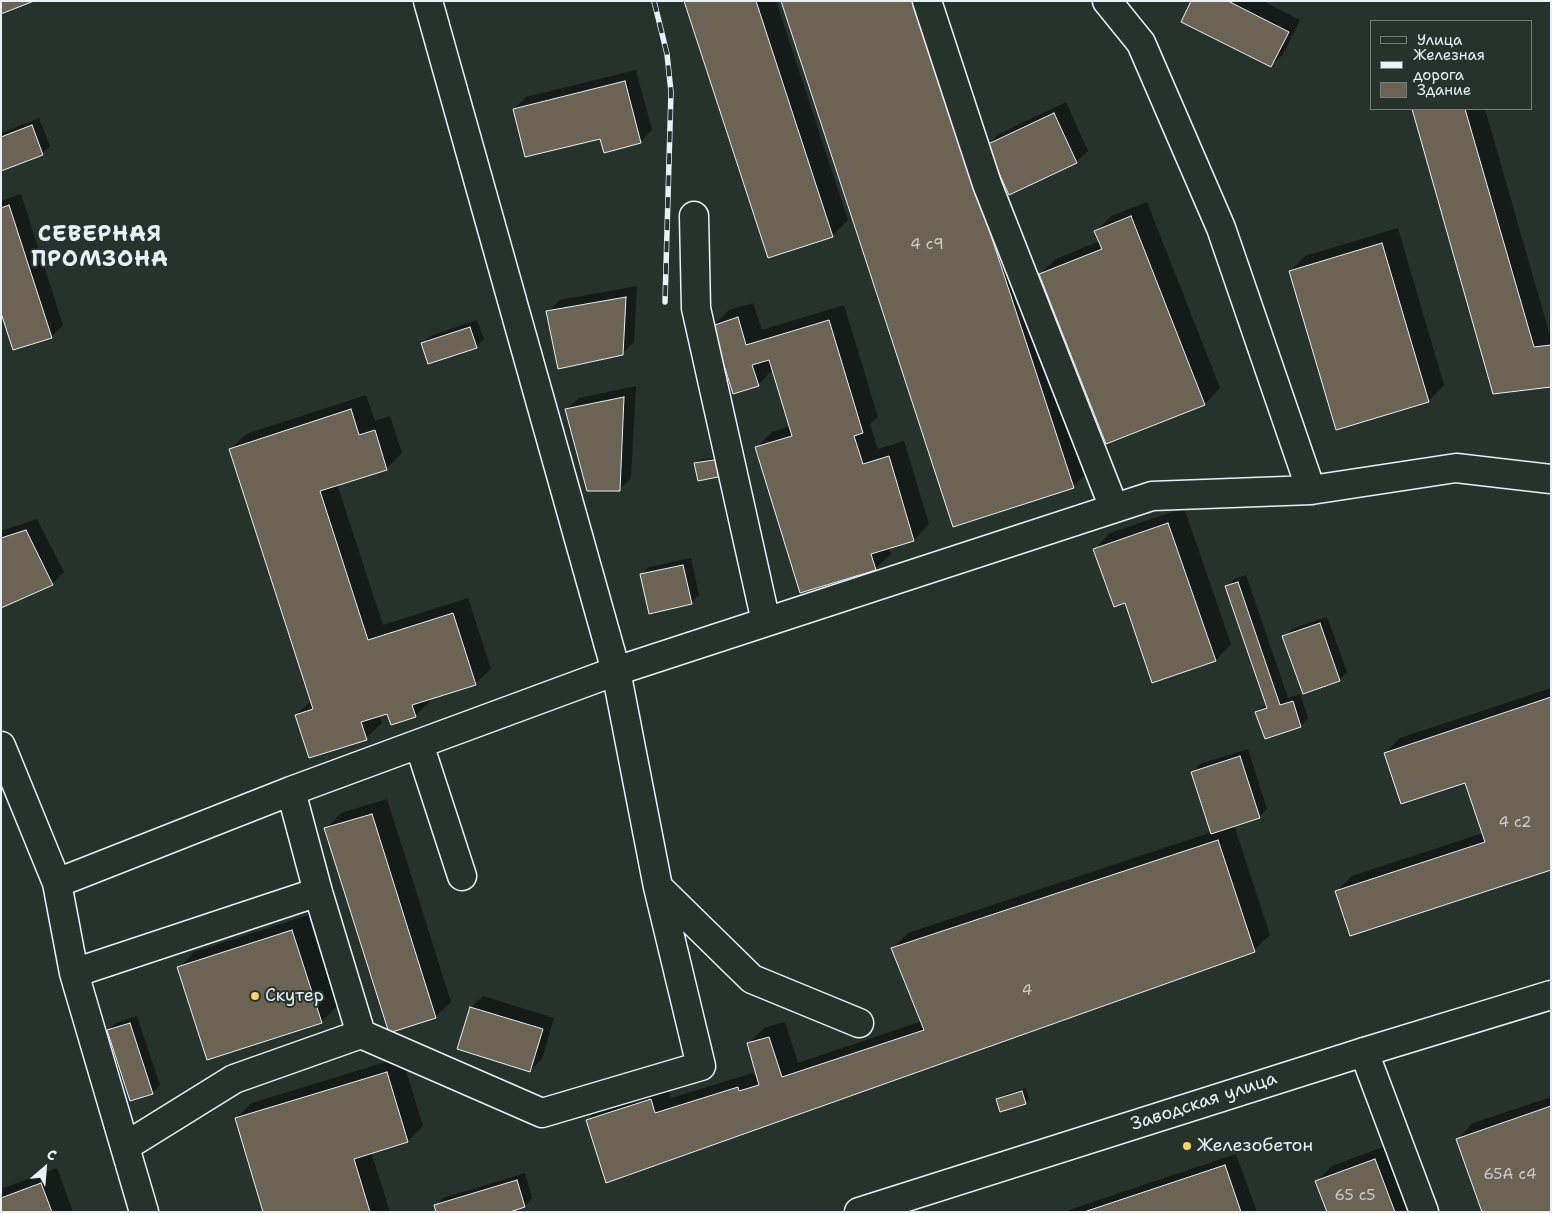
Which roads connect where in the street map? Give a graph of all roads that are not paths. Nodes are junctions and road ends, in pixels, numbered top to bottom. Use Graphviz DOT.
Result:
graph roads {
  1 [pos="428,1"];
  2 [pos="927,1"];
  3 [pos="1107,1"];
  4 [pos="694,216"];
  5 [pos="1551,480"];
  6 [pos="1311,490"];
  7 [pos="1114,508"];
  8 [pos="766,622"];
  9 [pos="616,671"];
  10 [pos="418,744"];
  11 [pos="1,746"];
  12 [pos="291,791"];
  13 [pos="462,876"];
  14 [pos="57,883"];
  15 [pos="658,887"];
  16 [pos="318,892"];
  17 [pos="74,973"];
  18 [pos="1551,995"];
  19 [pos="859,1023"];
  20 [pos="361,1034"];
  21 [pos="1364,1052"];
  22 [pos="126,1146"];
  23 [pos="144,1212"];
  24 [pos="858,1212"];
  25 [pos="1424,1212"];
  1 -- 9 [label="main road"];
  2 -- 7 [label="main road"];
  3 -- 6 [label="main road"];
  4 -- 8 [label="main road"];
  5 -- 6 [label="main road"];
  6 -- 7 [label="main road"];
  7 -- 8 [label="main road"];
  8 -- 9 [label="main road"];
  9 -- 10 [label="main road"];
  9 -- 15 [label="main road"];
  10 -- 12 [label="main road"];
  10 -- 13 [label="main road"];
  11 -- 14 [label="main road"];
  12 -- 14 [label="main road"];
  12 -- 16 [label="main road"];
  14 -- 17 [label="main road"];
  15 -- 19 [label="main road"];
  15 -- 20 [label="main road"];
  16 -- 17 [label="main road"];
  16 -- 20 [label="main road"];
  17 -- 22 [label="main road"];
  18 -- 21 [label="main road, Заводская улица"];
  20 -- 22 [label="main road"];
  21 -- 24 [label="main road, Заводская улица"];
  21 -- 25 [label="main road"];
  22 -- 23 [label="main road"];
}
